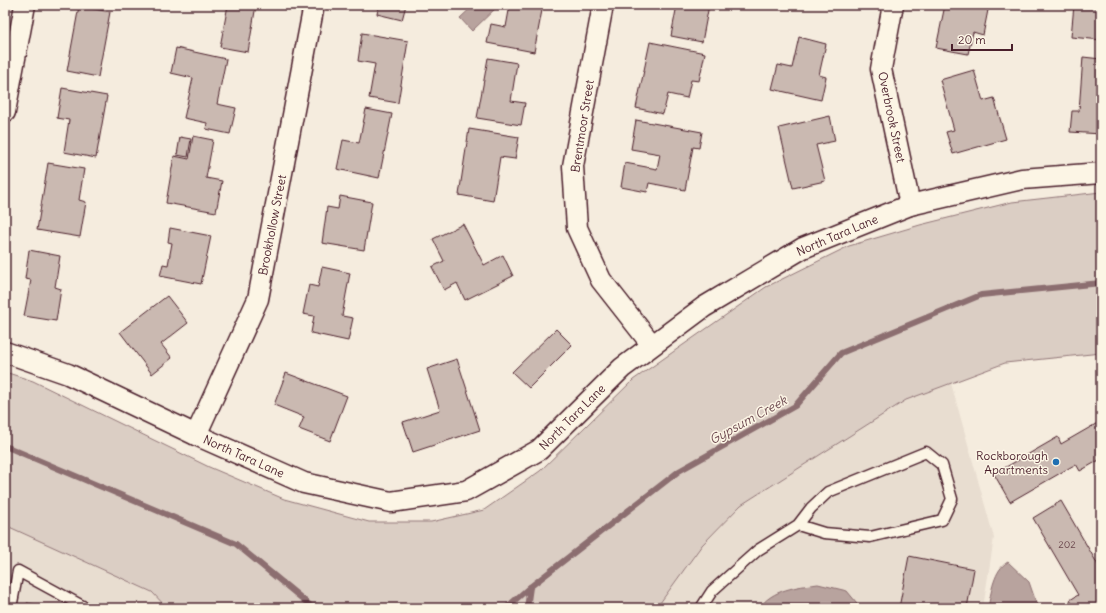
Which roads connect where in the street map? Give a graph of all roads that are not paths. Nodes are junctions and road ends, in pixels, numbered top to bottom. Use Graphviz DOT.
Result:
graph roads {
  1 [pos="25,5"];
  2 [pos="314,5"];
  3 [pos="603,5"];
  4 [pos="893,5"];
  5 [pos="5,112"];
  6 [pos="1101,173"];
  7 [pos="910,205"];
  8 [pos="652,345"];
  9 [pos="5,352"];
  10 [pos="196,435"];
  11 [pos="798,525"];
  12 [pos="11,608"];
  13 [pos="86,608"];
  14 [pos="701,608"];
  1 -- 5 [label="street"];
  2 -- 10 [label="street, Brookhollow Street"];
  3 -- 8 [label="street, Brentmoor Street"];
  4 -- 7 [label="street, Overbrook Street"];
  6 -- 7 [label="street, North Tara Lane"];
  7 -- 8 [label="street, North Tara Lane"];
  8 -- 10 [label="street, North Tara Lane"];
  9 -- 10 [label="street, North Tara Lane"];
  11 -- 11 [label="lane"];
  11 -- 14 [label="lane"];
  12 -- 13 [label="lane"];
}
